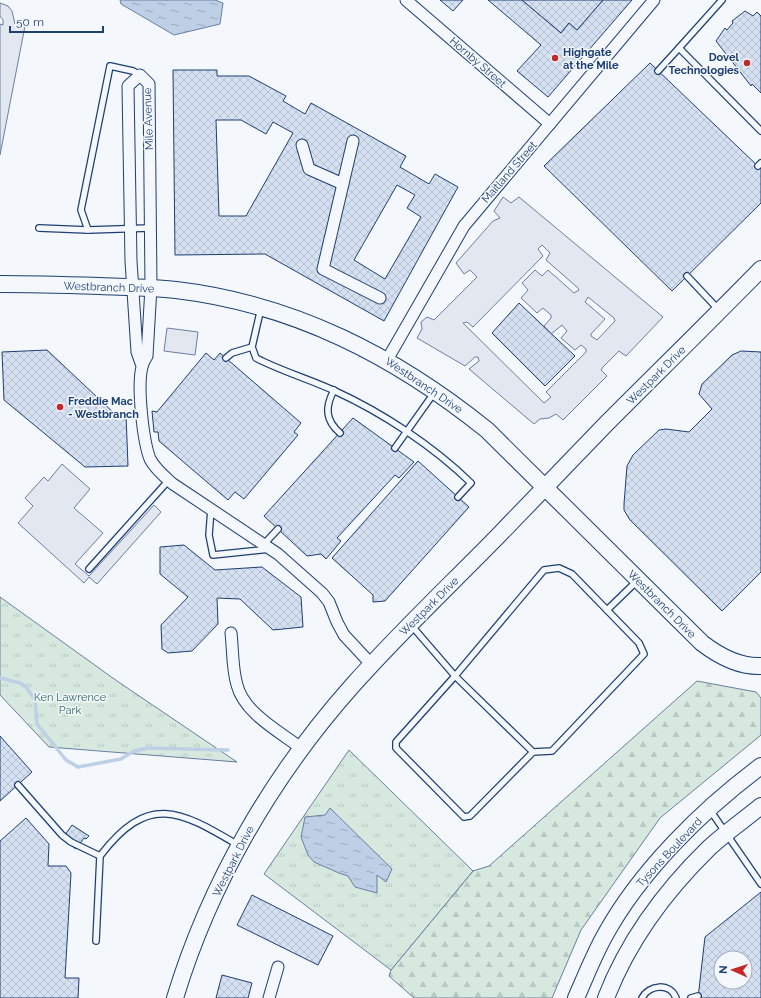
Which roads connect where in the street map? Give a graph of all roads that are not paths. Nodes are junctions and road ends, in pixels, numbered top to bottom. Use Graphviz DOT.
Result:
graph roads {
  1 [pos="406,0"];
  2 [pos="654,0"];
  3 [pos="722,0"];
  4 [pos="678,48"];
  5 [pos="658,71"];
  6 [pos="140,75"];
  7 [pos="550,124"];
  8 [pos="761,131"];
  9 [pos="353,141"];
  10 [pos="302,145"];
  11 [pos="343,184"];
  12 [pos="38,228"];
  13 [pos="131,228"];
  14 [pos="150,228"];
  15 [pos="88,230"];
  16 [pos="761,269"];
  17 [pos="688,276"];
  18 [pos="0,284"];
  19 [pos="134,287"];
  20 [pos="151,287"];
  21 [pos="380,298"];
  22 [pos="262,308"];
  23 [pos="720,311"];
  24 [pos="252,347"];
  25 [pos="226,358"];
  26 [pos="387,360"];
  27 [pos="142,366"];
  28 [pos="334,390"];
  29 [pos="435,391"];
  30 [pos="406,431"];
  31 [pos="340,433"];
  32 [pos="395,448"];
  33 [pos="169,480"];
  34 [pos="545,488"];
  35 [pos="458,497"];
  36 [pos="211,509"];
  37 [pos="278,529"];
  38 [pos="267,547"];
  39 [pos="89,568"];
  40 [pos="638,580"];
  41 [pos="607,610"];
  42 [pos="411,625"];
  43 [pos="231,633"];
  44 [pos="371,664"];
  45 [pos="761,666"];
  46 [pos="455,676"];
  47 [pos="301,748"];
  48 [pos="533,752"];
  49 [pos="761,766"];
  50 [pos="18,785"];
  51 [pos="761,806"];
  52 [pos="710,810"];
  53 [pos="727,833"];
  54 [pos="240,846"];
  55 [pos="100,856"];
  56 [pos="761,884"];
  57 [pos="96,941"];
  58 [pos="278,967"];
  59 [pos="698,996"];
  60 [pos="175,998"];
  61 [pos="269,998"];
  62 [pos="576,998"];
  63 [pos="606,998"];
  64 [pos="642,998"];
  65 [pos="676,998"];
  66 [pos="691,998"];
  1 -- 7 [label="street, Hornby Street"];
  2 -- 7 [label="street, Maitland Street"];
  3 -- 4 [label="lane"];
  4 -- 5 [label="lane"];
  4 -- 8 [label="lane"];
  6 -- 13 [label="street, Mile Avenue"];
  6 -- 14 [label="street, Mile Avenue"];
  6 -- 15 [label="lane"];
  7 -- 26 [label="street, Maitland Street"];
  9 -- 11 [label="street"];
  10 -- 11 [label="street"];
  11 -- 21 [label="street"];
  12 -- 15 [label="lane"];
  13 -- 14 [label="lane"];
  13 -- 15 [label="lane"];
  13 -- 19 [label="street, Mile Avenue"];
  14 -- 20 [label="street, Mile Avenue"];
  16 -- 23 [label="street, Westpark Drive"];
  17 -- 23 [label="lane"];
  18 -- 19 [label="street, Westbranch Drive"];
  19 -- 20 [label="street, Westbranch Drive"];
  19 -- 27 [label="street, Mile Avenue"];
  20 -- 22 [label="street, Westbranch Drive"];
  20 -- 27 [label="street, Mile Avenue"];
  22 -- 24 [label="lane"];
  22 -- 26 [label="street, Westbranch Drive"];
  23 -- 34 [label="street, Westpark Drive"];
  24 -- 25 [label="lane"];
  24 -- 28 [label="lane"];
  26 -- 29 [label="street, Westbranch Drive"];
  27 -- 33 [label="street"];
  28 -- 30 [label="lane"];
  28 -- 31 [label="lane"];
  29 -- 30 [label="lane"];
  29 -- 34 [label="street, Westbranch Drive"];
  30 -- 32 [label="lane"];
  30 -- 35 [label="lane"];
  33 -- 36 [label="street"];
  33 -- 39 [label="lane"];
  34 -- 40 [label="street, Westbranch Drive"];
  34 -- 42 [label="street, Westpark Drive"];
  36 -- 38 [label="street"];
  36 -- 38 [label="lane"];
  37 -- 38 [label="lane"];
  38 -- 44 [label="street"];
  40 -- 41 [label="lane"];
  40 -- 45 [label="street, Westbranch Drive"];
  41 -- 46 [label="lane"];
  41 -- 48 [label="lane"];
  42 -- 44 [label="street, Westpark Drive"];
  42 -- 46 [label="lane"];
  43 -- 47 [label="street"];
  44 -- 47 [label="street, Westpark Drive"];
  46 -- 48 [label="lane"];
  46 -- 48 [label="lane"];
  47 -- 54 [label="street, Westpark Drive"];
  49 -- 52 [label="street, Tysons Boulevard"];
  50 -- 55 [label="lane"];
  51 -- 53 [label="street"];
  52 -- 53 [label="lane"];
  52 -- 62 [label="street, Tysons Boulevard"];
  53 -- 56 [label="lane"];
  53 -- 63 [label="street"];
  54 -- 55 [label="lane"];
  54 -- 60 [label="street, Westpark Drive"];
  55 -- 57 [label="lane"];
  58 -- 61 [label="street"];
  59 -- 66 [label="lane"];
  64 -- 65 [label="lane"];
}
